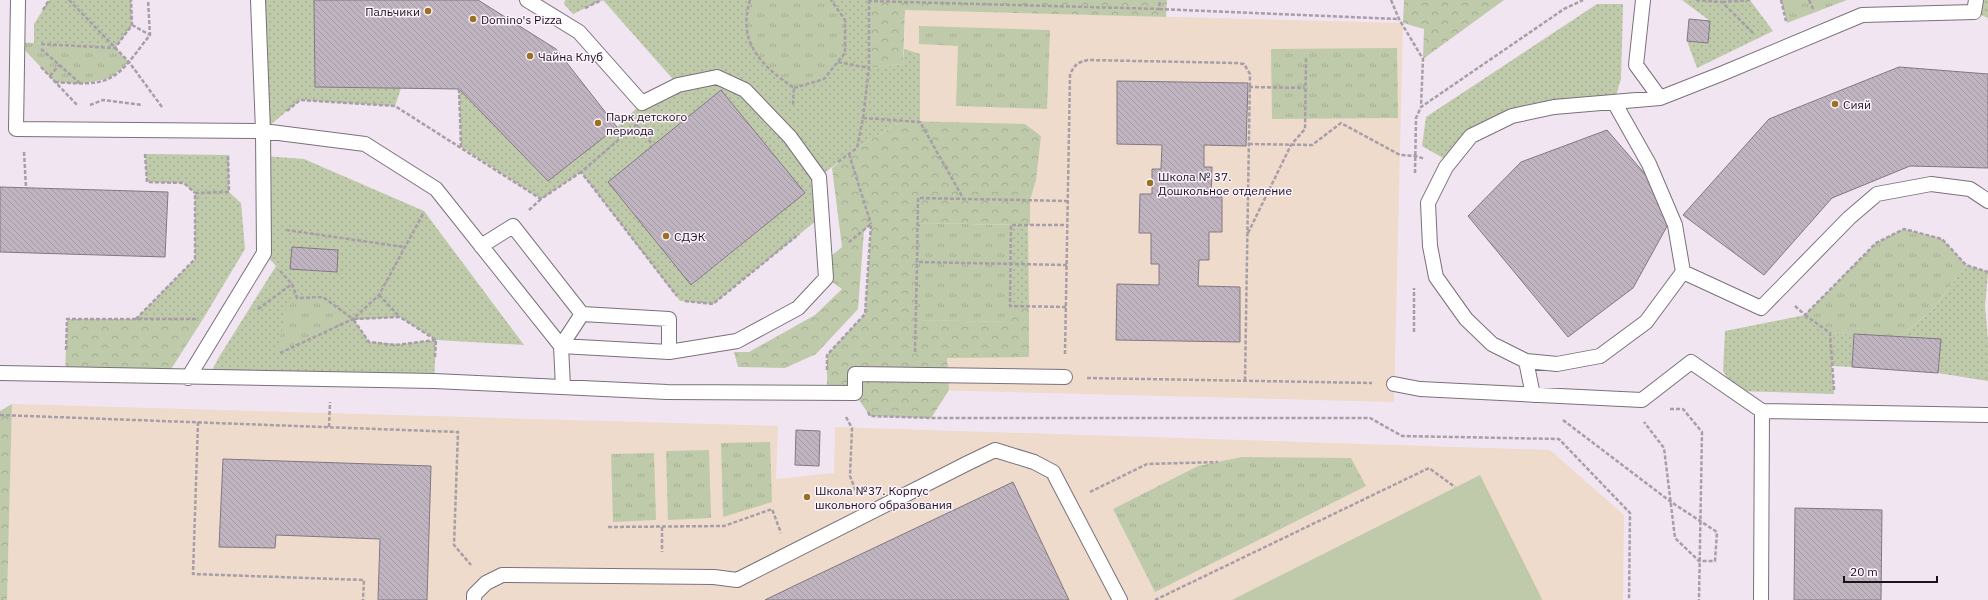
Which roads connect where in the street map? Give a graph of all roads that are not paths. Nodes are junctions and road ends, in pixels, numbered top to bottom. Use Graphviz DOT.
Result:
graph roads {
  1 [pos="18,0"];
  2 [pos="258,0"];
  3 [pos="528,0"];
  4 [pos="1643,0"];
  5 [pos="1976,0"];
  6 [pos="1660,98"];
  7 [pos="1614,102"];
  8 [pos="264,131"];
  9 [pos="1988,201"];
  10 [pos="481,246"];
  11 [pos="1683,272"];
  12 [pos="582,314"];
  13 [pos="561,346"];
  14 [pos="669,352"];
  15 [pos="1526,361"];
  16 [pos="0,373"];
  17 [pos="188,378"];
  18 [pos="1065,378"];
  19 [pos="1394,384"];
  20 [pos="563,387"];
  21 [pos="1533,395"];
  22 [pos="1762,411"];
  23 [pos="1988,415"];
  24 [pos="474,600"];
  25 [pos="1120,600"];
  26 [pos="1761,600"];
  1 -- 8 [label="lane"];
  2 -- 8 [label="lane"];
  3 -- 14 [label="lane"];
  4 -- 6 [label="lane"];
  5 -- 6 [label="lane"];
  6 -- 7 [label="lane"];
  7 -- 11 [label="lane"];
  7 -- 15 [label="lane"];
  8 -- 10 [label="lane"];
  8 -- 17 [label="lane"];
  9 -- 11 [label="lane"];
  10 -- 12 [label="lane"];
  10 -- 13 [label="lane"];
  11 -- 15 [label="lane"];
  12 -- 13 [label="lane"];
  12 -- 14 [label="lane"];
  13 -- 14 [label="lane"];
  13 -- 20 [label="lane"];
  15 -- 21 [label="lane"];
  16 -- 17 [label="lane"];
  17 -- 20 [label="lane"];
  18 -- 20 [label="lane"];
  19 -- 21 [label="lane"];
  21 -- 22 [label="lane"];
  22 -- 23 [label="lane"];
  22 -- 26 [label="lane"];
  24 -- 25 [label="lane"];
}
